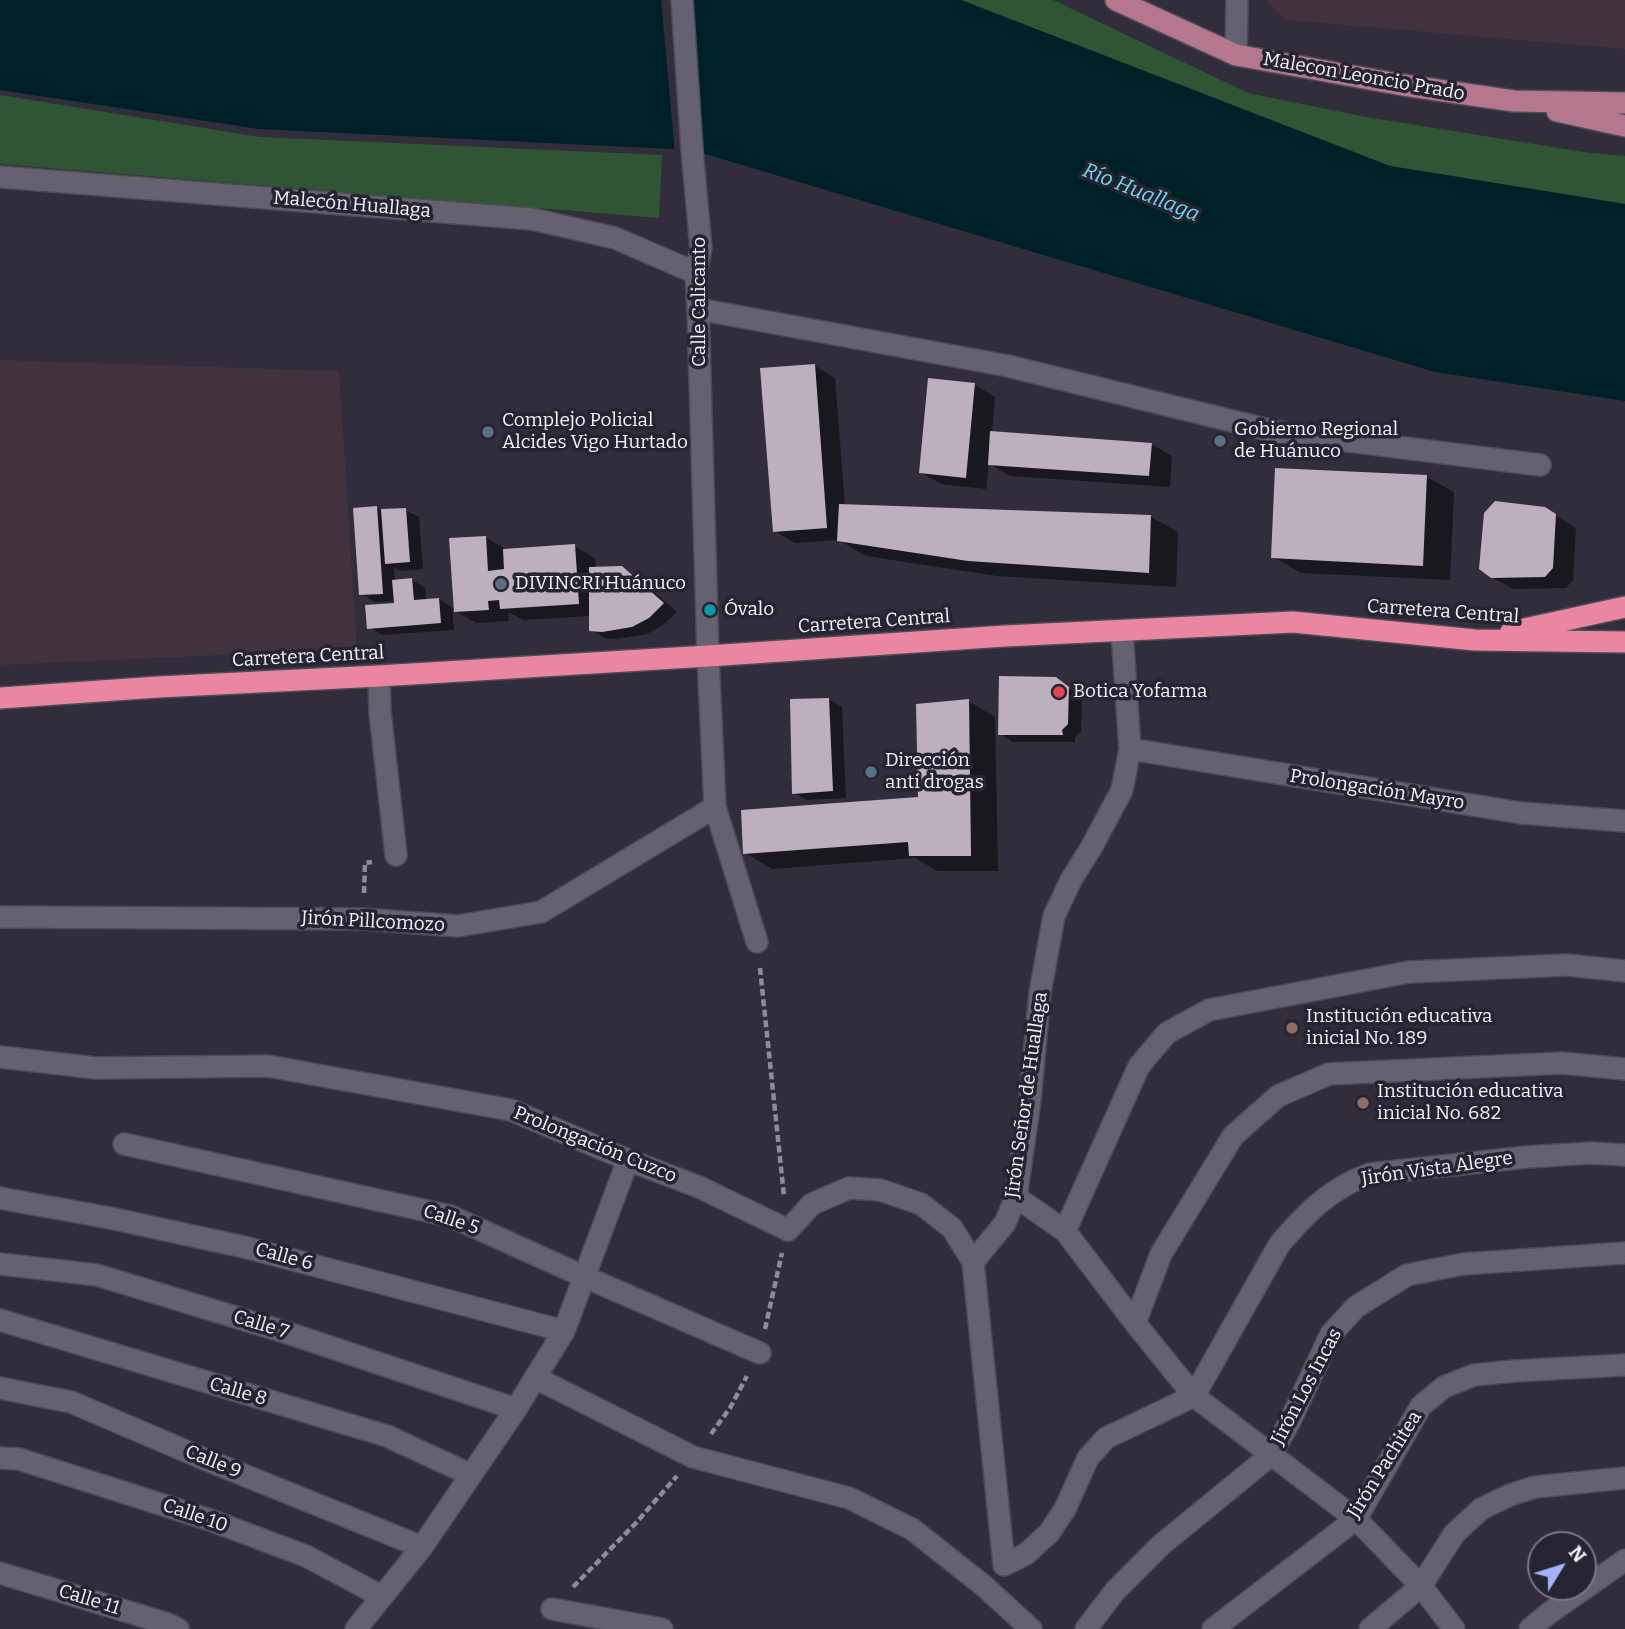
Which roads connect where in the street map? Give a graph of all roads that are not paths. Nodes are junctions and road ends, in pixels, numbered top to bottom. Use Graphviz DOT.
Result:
graph roads {
  1 [pos="682,0"];
  2 [pos="1116,0"];
  3 [pos="1237,0"];
  4 [pos="1236,55"];
  5 [pos="1514,101"];
  6 [pos="1625,103"];
  7 [pos="1625,126"];
  8 [pos="0,177"];
  9 [pos="696,273"];
  10 [pos="698,309"];
  11 [pos="1541,466"];
  12 [pos="1625,607"];
  13 [pos="1122,631"];
  14 [pos="1475,640"];
  15 [pos="1625,642"];
  16 [pos="708,656"];
  17 [pos="379,676"];
  18 [pos="0,698"];
  19 [pos="1130,749"];
  20 [pos="715,807"];
  21 [pos="1625,821"];
  22 [pos="396,855"];
  23 [pos="0,917"];
  24 [pos="757,943"];
  25 [pos="1625,971"];
  26 [pos="0,1058"];
  27 [pos="1625,1069"];
  28 [pos="124,1144"];
  29 [pos="1625,1155"];
  30 [pos="628,1160"];
  31 [pos="1016,1197"];
  32 [pos="0,1198"];
  33 [pos="1065,1231"];
  34 [pos="1625,1253"];
  35 [pos="973,1262"];
  36 [pos="0,1264"];
  37 [pos="585,1277"];
  38 [pos="0,1320"];
  39 [pos="1135,1323"];
  40 [pos="564,1331"];
  41 [pos="760,1353"];
  42 [pos="1625,1365"];
  43 [pos="536,1378"];
  44 [pos="0,1388"];
  45 [pos="1194,1396"];
  46 [pos="516,1409"];
  47 [pos="1271,1455"];
  48 [pos="0,1458"];
  49 [pos="471,1475"];
  50 [pos="1625,1478"];
  51 [pos="1356,1519"];
  52 [pos="422,1547"];
  53 [pos="1625,1560"];
  54 [pos="0,1573"];
  55 [pos="1421,1586"];
  56 [pos="381,1596"];
  57 [pos="552,1609"];
  58 [pos="178,1629"];
  59 [pos="356,1629"];
  60 [pos="662,1629"];
  61 [pos="1031,1629"];
  62 [pos="1086,1629"];
  63 [pos="1213,1629"];
  64 [pos="1370,1629"];
  65 [pos="1454,1629"];
  66 [pos="1530,1629"];
  1 -- 9 [label="street, Calle Calicanto"];
  2 -- 4 [label="main road, Malecon Leoncio Prado"];
  3 -- 4 [label="street"];
  4 -- 5 [label="main road, Malecon Leoncio Prado"];
  5 -- 6 [label="main road, Malecon Leoncio Prado"];
  5 -- 7 [label="main road"];
  8 -- 9 [label="street, Malecón Huallaga"];
  9 -- 10 [label="street, Calle Calicanto"];
  10 -- 11 [label="street"];
  10 -- 16 [label="street, Calle Calicanto"];
  12 -- 14 [label="highway"];
  13 -- 14 [label="highway, Carretera Central"];
  13 -- 16 [label="highway, Carretera Central"];
  13 -- 19 [label="street, Jirón Señor de Huallaga"];
  14 -- 15 [label="highway, Carretera Central"];
  16 -- 17 [label="highway, Carretera Central"];
  16 -- 20 [label="street, Calle Calicanto"];
  17 -- 18 [label="highway, Carretera Central"];
  17 -- 22 [label="street"];
  19 -- 21 [label="street, Prolongación Mayro"];
  19 -- 31 [label="street, Jirón Señor de Huallaga"];
  20 -- 23 [label="street, Jirón Pillcomozo"];
  20 -- 24 [label="street, Calle Calicanto"];
  25 -- 33 [label="street"];
  26 -- 30 [label="street, Prolongación Cuzco"];
  27 -- 39 [label="street"];
  28 -- 37 [label="street, Calle 5"];
  29 -- 45 [label="street, Jirón Vista Alegre"];
  30 -- 35 [label="street, Prolongación Cuzco"];
  30 -- 37 [label="street"];
  31 -- 33 [label="street"];
  31 -- 35 [label="street, Jirón Señor de Huallaga"];
  32 -- 40 [label="street, Calle 6"];
  33 -- 39 [label="street"];
  34 -- 47 [label="street, Jirón Los Incas"];
  35 -- 45 [label="street"];
  36 -- 46 [label="street, Calle 7"];
  37 -- 40 [label="street"];
  37 -- 41 [label="street, Calle 5"];
  38 -- 49 [label="street, Calle 8"];
  39 -- 45 [label="street"];
  40 -- 43 [label="street"];
  42 -- 51 [label="street, Jirón Pachitea"];
  43 -- 46 [label="street"];
  43 -- 61 [label="street"];
  44 -- 52 [label="street, Calle 9"];
  45 -- 47 [label="street"];
  46 -- 49 [label="street"];
  47 -- 51 [label="street"];
  47 -- 62 [label="street, Jirón Los Incas"];
  48 -- 56 [label="street, Calle 10"];
  49 -- 52 [label="street"];
  50 -- 55 [label="street"];
  51 -- 55 [label="street"];
  51 -- 63 [label="street, Jirón Pachitea"];
  52 -- 56 [label="street"];
  53 -- 66 [label="street"];
  54 -- 58 [label="street, Calle 11"];
  55 -- 64 [label="street"];
  55 -- 65 [label="street"];
  56 -- 59 [label="street"];
  57 -- 60 [label="street"];
}
